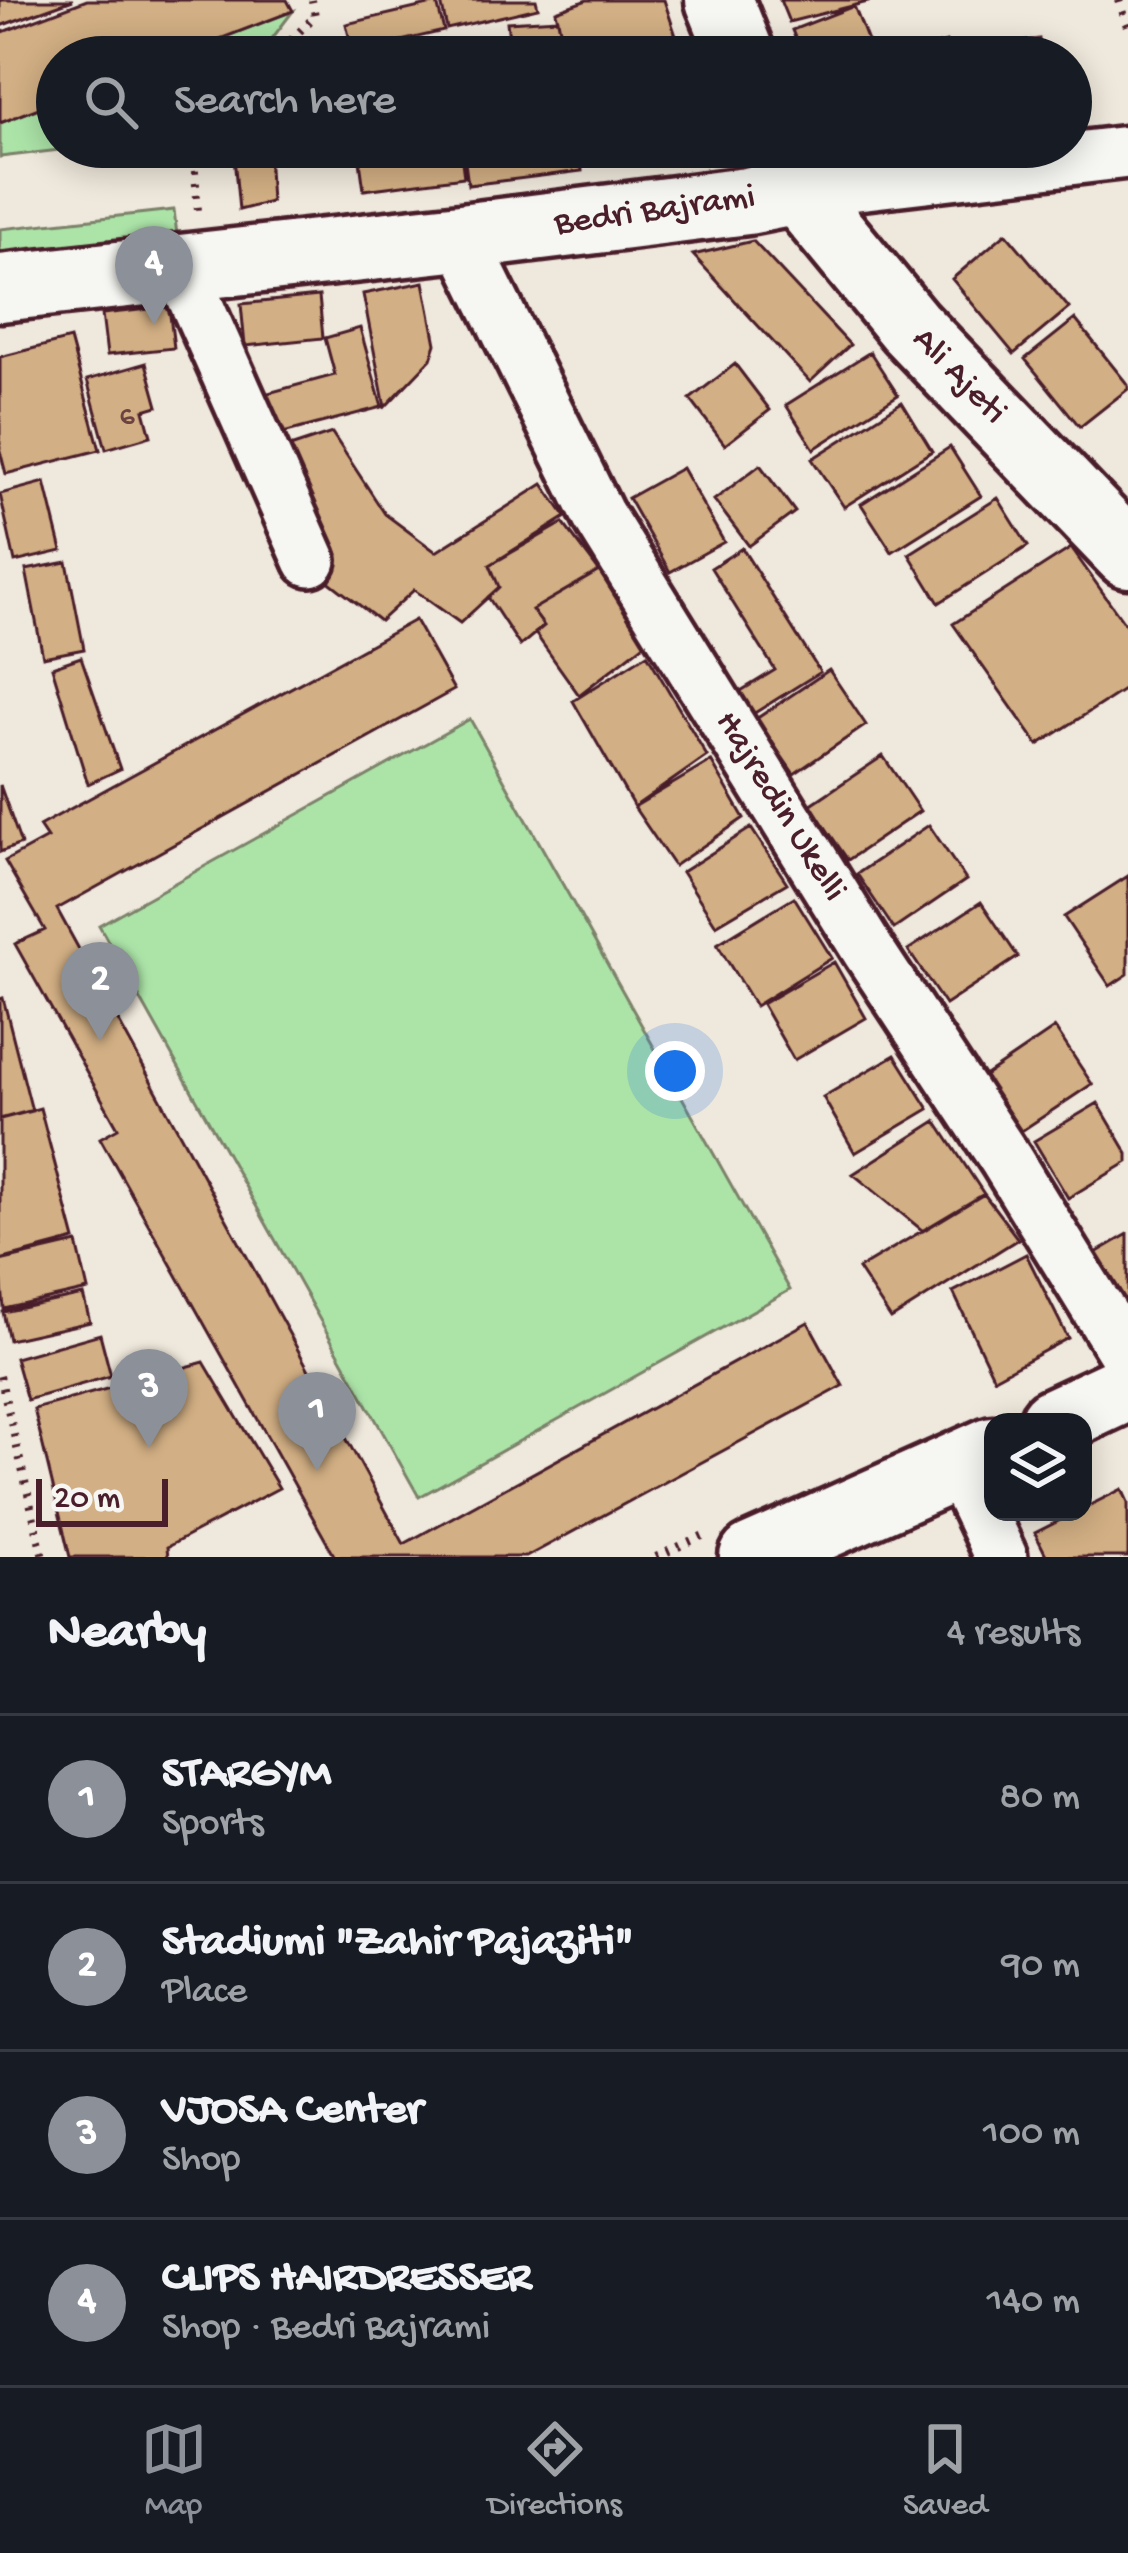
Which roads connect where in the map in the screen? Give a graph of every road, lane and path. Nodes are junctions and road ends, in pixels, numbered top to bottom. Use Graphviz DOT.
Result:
graph roads {
  1 [pos="312,0"];
  2 [pos="718,0"];
  3 [pos="1119,0"];
  4 [pos="1128,30"];
  5 [pos="294,36"];
  6 [pos="733,36"];
  7 [pos="1128,152"];
  8 [pos="1092,154"];
  9 [pos="193,168"];
  10 [pos="787,169"];
  11 [pos="461,237"];
  12 [pos="191,267"];
  13 [pos="0,287"];
  14 [pos="1118,531"];
  15 [pos="310,560"];
  16 [pos="1128,1358"];
  17 [pos="0,1376"];
  18 [pos="1128,1387"];
  19 [pos="0,1390"];
  20 [pos="1072,1413"];
  21 [pos="975,1458"];
  22 [pos="736,1542"];
  23 [pos="41,1557"];
  24 [pos="656,1557"];
  25 [pos="1001,1557"];
  1 -- 5 [label="path"];
  2 -- 6 [label="street"];
  3 -- 4 [label="path"];
  7 -- 8 [label="street, Bedri Bajrami"];
  9 -- 12 [label="path"];
  10 -- 11 [label="street, Bedri Bajrami"];
  10 -- 14 [label="street, Ali Ajeti"];
  11 -- 12 [label="street, Bedri Bajrami"];
  11 -- 16 [label="street, Hajredin Ukelli"];
  12 -- 13 [label="street, Bedri Bajrami"];
  12 -- 15 [label="street"];
  17 -- 23 [label="path"];
  18 -- 20 [label="street"];
  19 -- 23 [label="path"];
  21 -- 22 [label="street"];
  21 -- 25 [label="street"];
  22 -- 24 [label="path"];
}
